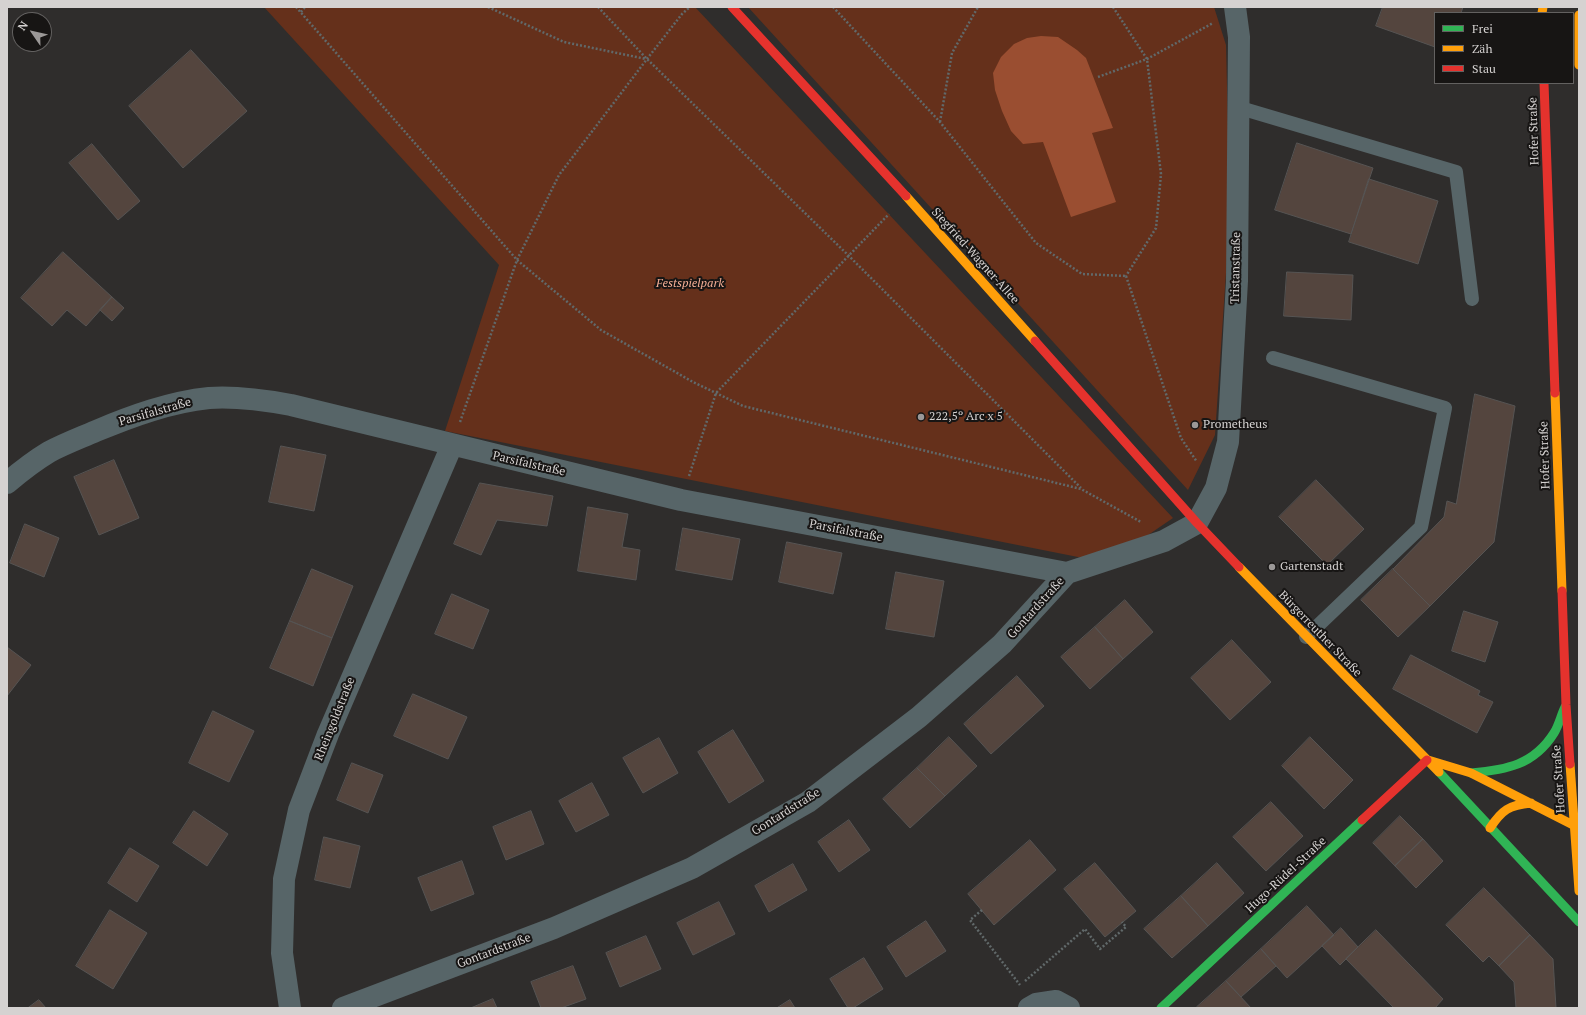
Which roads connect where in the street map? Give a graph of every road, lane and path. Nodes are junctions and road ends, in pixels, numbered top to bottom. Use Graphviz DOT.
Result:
graph roads {
  1 [pos="296,7"];
  2 [pos="304,7"];
  3 [pos="488,7"];
  4 [pos="598,7"];
  5 [pos="690,7"];
  6 [pos="732,7"];
  7 [pos="834,7"];
  8 [pos="978,7"];
  9 [pos="1113,7"];
  10 [pos="1238,8"];
  11 [pos="301,12"];
  12 [pos="1579,15"];
  13 [pos="647,59"];
  14 [pos="1147,59"];
  15 [pos="1579,65"];
  16 [pos="1098,77"];
  17 [pos="1544,84"];
  18 [pos="1238,107"];
  19 [pos="940,122"];
  20 [pos="906,196"];
  21 [pos="848,255"];
  22 [pos="517,260"];
  23 [pos="1126,276"];
  24 [pos="1472,299"];
  25 [pos="1273,358"];
  26 [pos="716,393"];
  27 [pos="452,445"];
  28 [pos="7,483"];
  29 [pos="1216,488"];
  30 [pos="1081,489"];
  31 [pos="681,500"];
  32 [pos="1197,523"];
  33 [pos="1164,541"];
  34 [pos="1067,573"];
  35 [pos="1306,637"];
  36 [pos="1566,705"];
  37 [pos="1427,760"];
  38 [pos="1472,773"];
  39 [pos="1531,803"];
  40 [pos="1577,826"];
  41 [pos="1490,828"];
  42 [pos="1579,891"];
  43 [pos="982,910"];
  44 [pos="1122,922"];
  45 [pos="1579,922"];
  46 [pos="1020,985"];
  47 [pos="1032,1006"];
  48 [pos="290,1008"];
  49 [pos="343,1008"];
  50 [pos="1069,1008"];
  51 [pos="1161,1008"];
  1 -- 11 [label="path"];
  2 -- 11 [label="path"];
  3 -- 13 [label="path"];
  4 -- 13 [label="path"];
  5 -- 13 [label="path"];
  6 -- 20 [label="main road, Siegfried-Wagner-Allee"];
  7 -- 19 [label="path"];
  8 -- 19 [label="path"];
  9 -- 14 [label="path"];
  10 -- 14 [label="path"];
  10 -- 18 [label="street, Tristanstraße"];
  11 -- 22 [label="path"];
  12 -- 15 [label="main road"];
  13 -- 21 [label="path"];
  13 -- 22 [label="path"];
  14 -- 16 [label="path"];
  14 -- 23 [label="path"];
  17 -- 36 [label="main road, Hofer Straße"];
  18 -- 24 [label="lane"];
  18 -- 29 [label="street, Tristanstraße"];
  19 -- 23 [label="path"];
  20 -- 21 [label="path"];
  20 -- 32 [label="main road, Siegfried-Wagner-Allee"];
  21 -- 26 [label="path"];
  21 -- 30 [label="path"];
  22 -- 26 [label="path"];
  22 -- 27 [label="path"];
  23 -- 29 [label="path"];
  25 -- 35 [label="lane"];
  26 -- 30 [label="path"];
  26 -- 31 [label="path"];
  27 -- 28 [label="street, Parsifalstraße"];
  27 -- 31 [label="street, Parsifalstraße"];
  27 -- 48 [label="street, Rheingoldstraße"];
  29 -- 32 [label="street, Tristanstraße"];
  30 -- 33 [label="path"];
  31 -- 34 [label="street, Parsifalstraße"];
  32 -- 33 [label="street, Gontardstraße"];
  32 -- 35 [label="main road, Bürgerreuther Straße"];
  33 -- 34 [label="street, Gontardstraße"];
  34 -- 49 [label="street, Gontardstraße"];
  35 -- 37 [label="main road, Bürgerreuther Straße"];
  36 -- 38 [label="main road"];
  36 -- 40 [label="main road, Hofer Straße"];
  37 -- 38 [label="main road"];
  37 -- 41 [label="main road, Bürgerreuther Straße"];
  37 -- 51 [label="main road, Hugo-Rüdel-Straße"];
  38 -- 39 [label="main road"];
  39 -- 40 [label="main road"];
  39 -- 41 [label="main road"];
  40 -- 42 [label="main road, Hofer Straße"];
  41 -- 45 [label="main road, Bürgerreuther Straße"];
  43 -- 46 [label="path"];
  44 -- 46 [label="path"];
  46 -- 47 [label="path"];
  47 -- 50 [label="street"];
}
